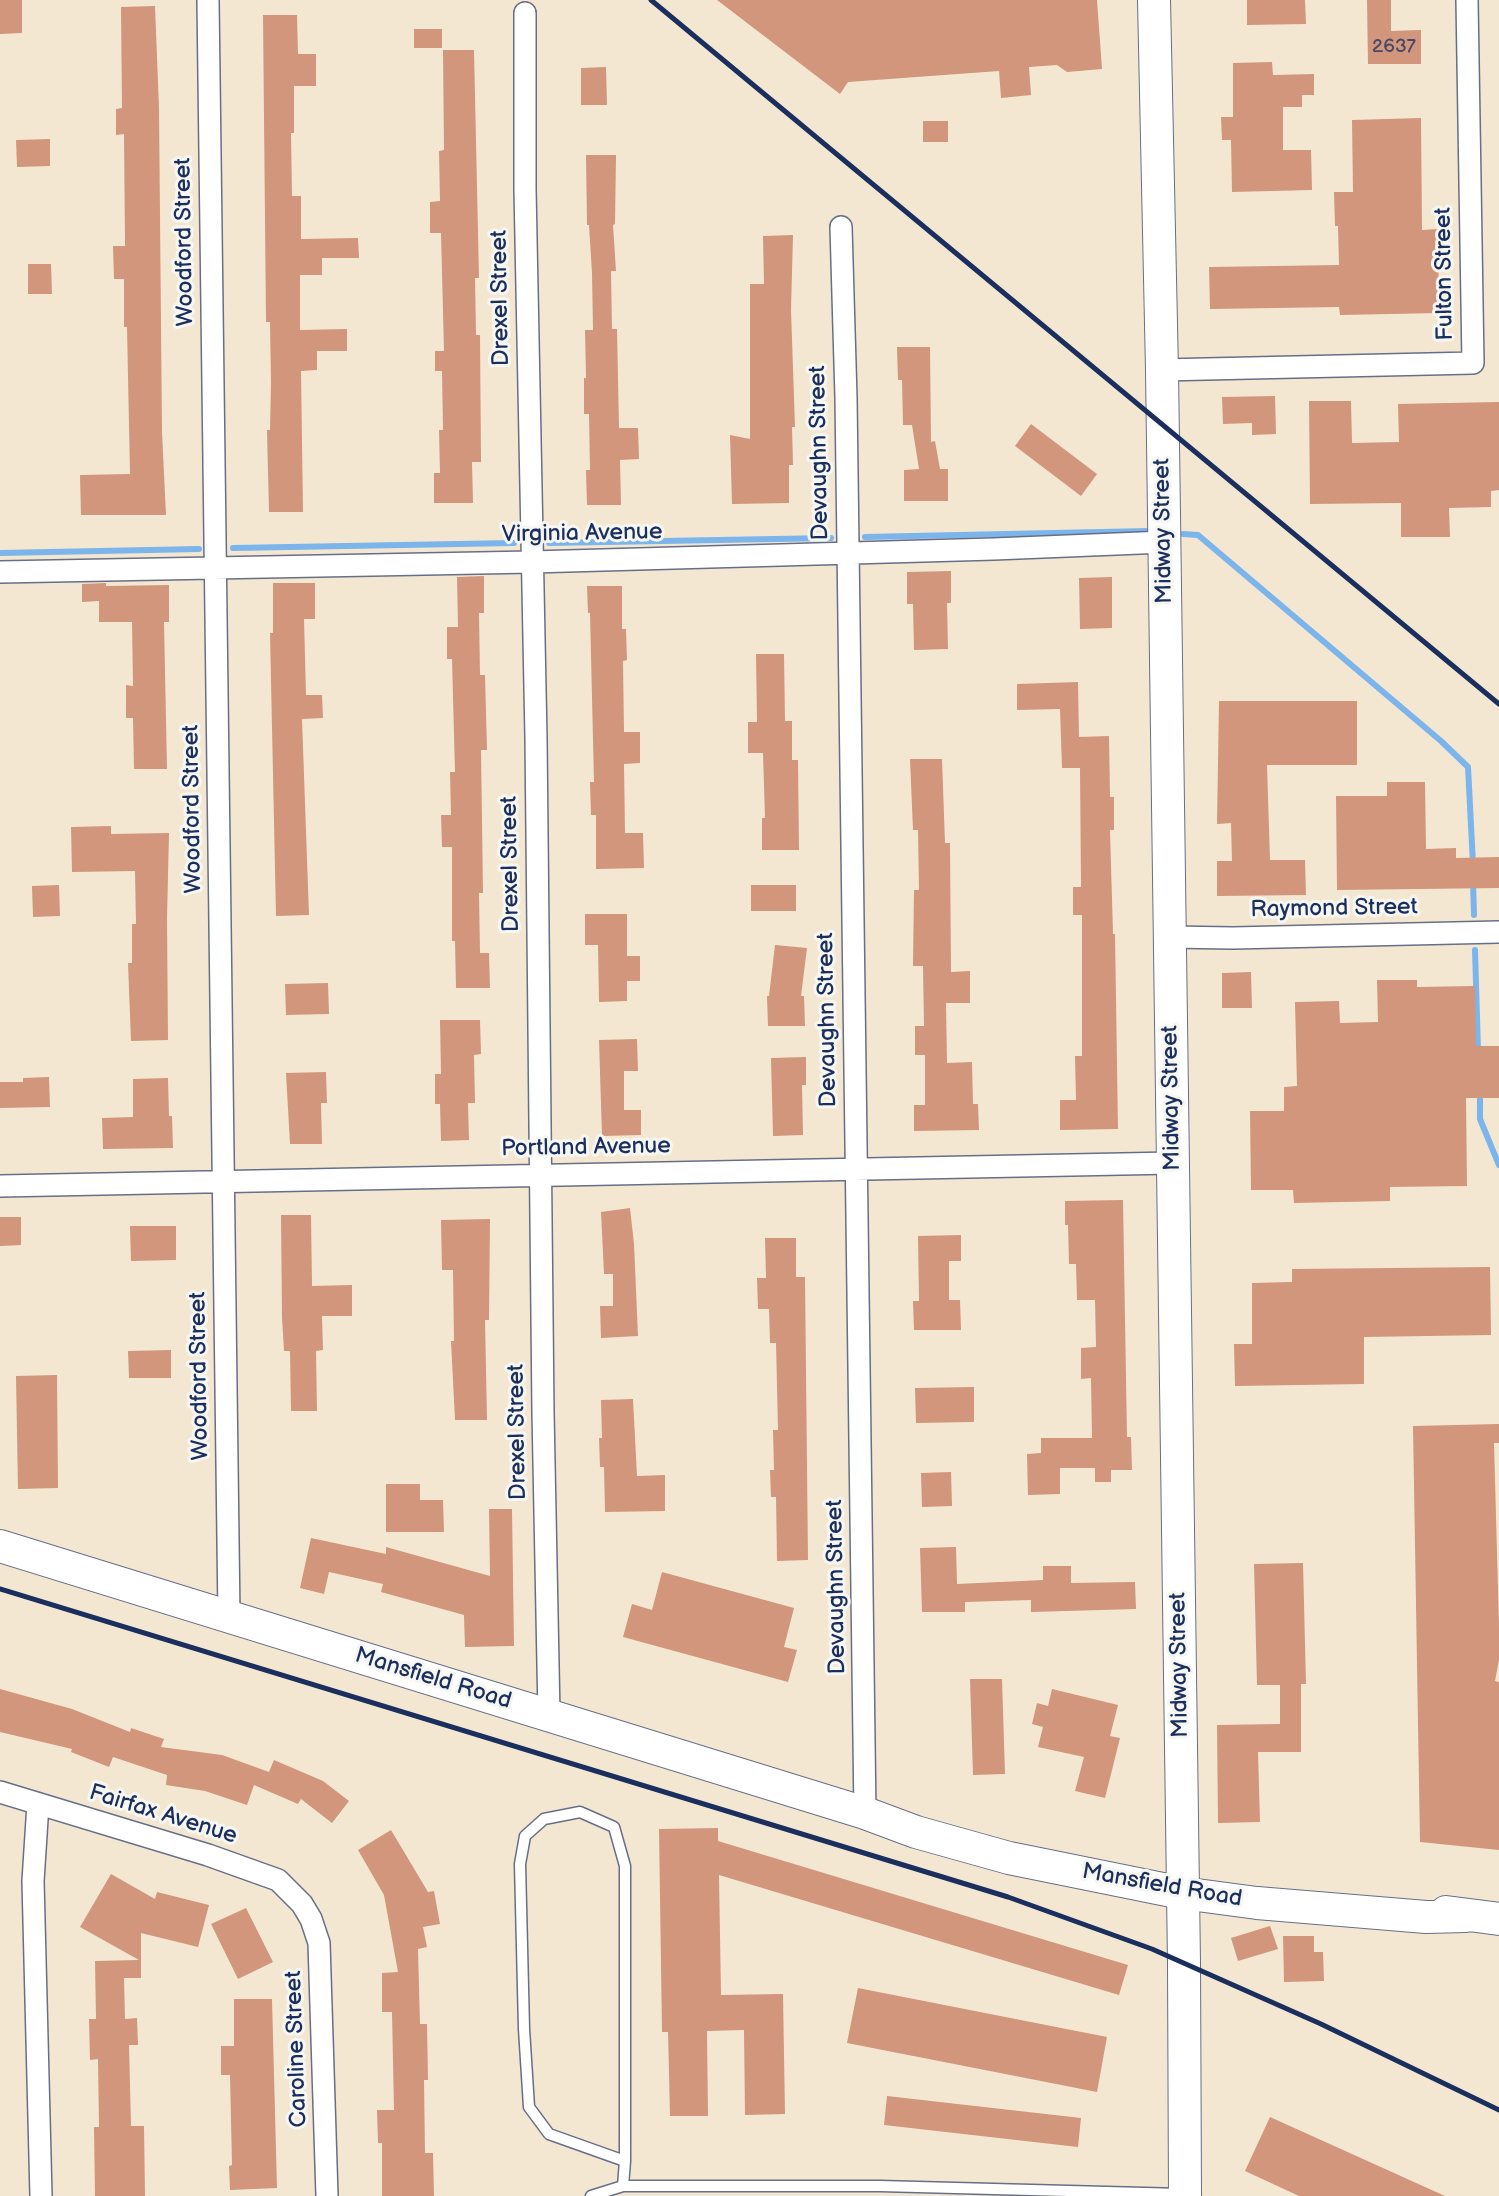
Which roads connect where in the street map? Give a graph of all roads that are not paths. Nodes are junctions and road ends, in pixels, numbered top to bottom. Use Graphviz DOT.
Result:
graph roads {
  1 [pos="208,0"];
  2 [pos="1154,0"];
  3 [pos="1467,0"];
  4 [pos="525,13"];
  5 [pos="841,227"];
  6 [pos="1162,370"];
  7 [pos="1165,541"];
  8 [pos="848,553"];
  9 [pos="532,562"];
  10 [pos="216,567"];
  11 [pos="0,572"];
  12 [pos="1499,932"];
  13 [pos="1170,937"];
  14 [pos="1173,1163"];
  15 [pos="856,1169"];
  16 [pos="540,1175"];
  17 [pos="223,1181"];
  18 [pos="0,1186"];
  19 [pos="0,1546"];
  20 [pos="229,1616"];
  21 [pos="549,1715"];
  22 [pos="0,1792"];
  23 [pos="38,1804"];
  24 [pos="866,1813"];
  25 [pos="1182,1882"];
  26 [pos="302,1904"];
  27 [pos="1499,1919"];
  28 [pos="625,2161"];
  29 [pos="623,2186"];
  30 [pos="880,2191"];
  31 [pos="41,2196"];
  32 [pos="327,2196"];
  33 [pos="591,2196"];
  34 [pos="1186,2196"];
  1 -- 10 [label="street, Woodford Street"];
  2 -- 6 [label="street, Midway Street"];
  3 -- 6 [label="street, Fulton Street"];
  4 -- 9 [label="street, Drexel Street"];
  5 -- 8 [label="street, Devaughn Street"];
  6 -- 7 [label="street, Midway Street"];
  7 -- 8 [label="street, Virginia Avenue"];
  7 -- 13 [label="street, Midway Street"];
  8 -- 9 [label="street, Virginia Avenue"];
  8 -- 15 [label="street, Devaughn Street"];
  9 -- 10 [label="street, Virginia Avenue"];
  9 -- 16 [label="street, Drexel Street"];
  10 -- 11 [label="street, Virginia Avenue"];
  10 -- 17 [label="street, Woodford Street"];
  12 -- 13 [label="street, Raymond Street"];
  13 -- 14 [label="street, Midway Street"];
  14 -- 15 [label="street, Portland Avenue"];
  14 -- 25 [label="street, Midway Street"];
  15 -- 16 [label="street, Portland Avenue"];
  15 -- 24 [label="street, Devaughn Street"];
  16 -- 17 [label="street, Portland Avenue"];
  16 -- 21 [label="street, Drexel Street"];
  17 -- 18 [label="street, Portland Avenue"];
  17 -- 20 [label="street, Woodford Street"];
  19 -- 20 [label="street, Mansfield Road"];
  20 -- 21 [label="street, Mansfield Road"];
  21 -- 24 [label="street, Mansfield Road"];
  22 -- 23 [label="street, Fairfax Avenue"];
  23 -- 26 [label="street, Fairfax Avenue"];
  23 -- 31 [label="street"];
  24 -- 25 [label="street, Mansfield Road"];
  25 -- 27 [label="street, Mansfield Road"];
  25 -- 34 [label="street, Midway Street"];
  26 -- 32 [label="street, Caroline Street"];
  28 -- 28 [label="lane"];
  28 -- 29 [label="lane"];
  29 -- 30 [label="lane"];
  29 -- 33 [label="lane"];
  30 -- 34 [label="lane"];
}
